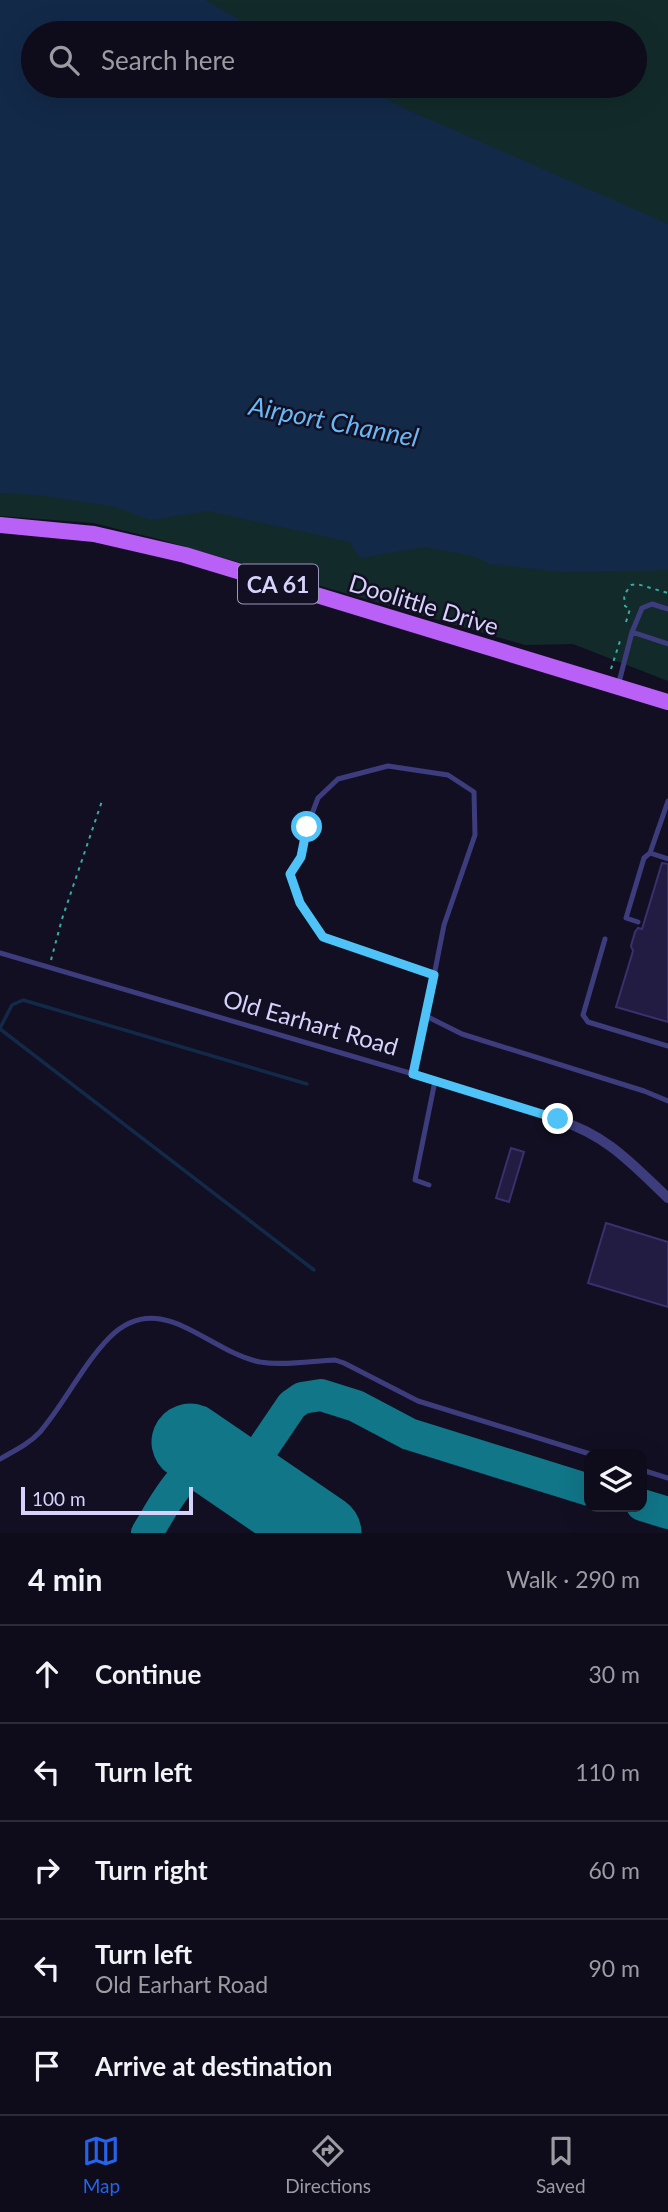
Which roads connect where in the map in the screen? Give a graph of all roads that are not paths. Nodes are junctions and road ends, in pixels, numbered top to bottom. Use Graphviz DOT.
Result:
graph roads {
  1 [pos="0,525"];
  2 [pos="668,609"];
  3 [pos="632,632"];
  4 [pos="668,645"];
  5 [pos="618,687"];
  6 [pos="668,702"];
  7 [pos="668,801"];
  8 [pos="659,827"];
  9 [pos="668,829"];
  10 [pos="650,853"];
  11 [pos="668,859"];
  12 [pos="638,922"];
  13 [pos="605,939"];
  14 [pos="0,953"];
  15 [pos="434,975"];
  16 [pos="426,1016"];
  17 [pos="668,1046"];
  18 [pos="413,1074"];
  19 [pos="435,1081"];
  20 [pos="668,1101"];
  21 [pos="558,1119"];
  22 [pos="429,1185"];
  23 [pos="668,1198"];
  24 [pos="584,1452"];
  25 [pos="0,1459"];
  26 [pos="647,1472"];
  27 [pos="668,1478"];
  1 -- 5 [label="main road, Doolittle Drive / CA 61"];
  2 -- 3 [label="lane"];
  3 -- 4 [label="lane"];
  3 -- 5 [label="lane"];
  5 -- 6 [label="main road, Doolittle Drive / CA 61"];
  7 -- 8 [label="lane"];
  8 -- 9 [label="lane"];
  8 -- 10 [label="lane"];
  10 -- 11 [label="lane"];
  10 -- 12 [label="lane"];
  13 -- 17 [label="lane"];
  14 -- 18 [label="lane, Old Earhart Road"];
  15 -- 15 [label="lane"];
  15 -- 16 [label="lane"];
  16 -- 18 [label="lane"];
  16 -- 20 [label="lane"];
  18 -- 19 [label="lane, Old Earhart Road"];
  19 -- 21 [label="lane, Old Earhart Road"];
  19 -- 22 [label="lane"];
  21 -- 23 [label="street, Old Earhart Road"];
  24 -- 25 [label="lane"];
  26 -- 27 [label="lane"];
}
